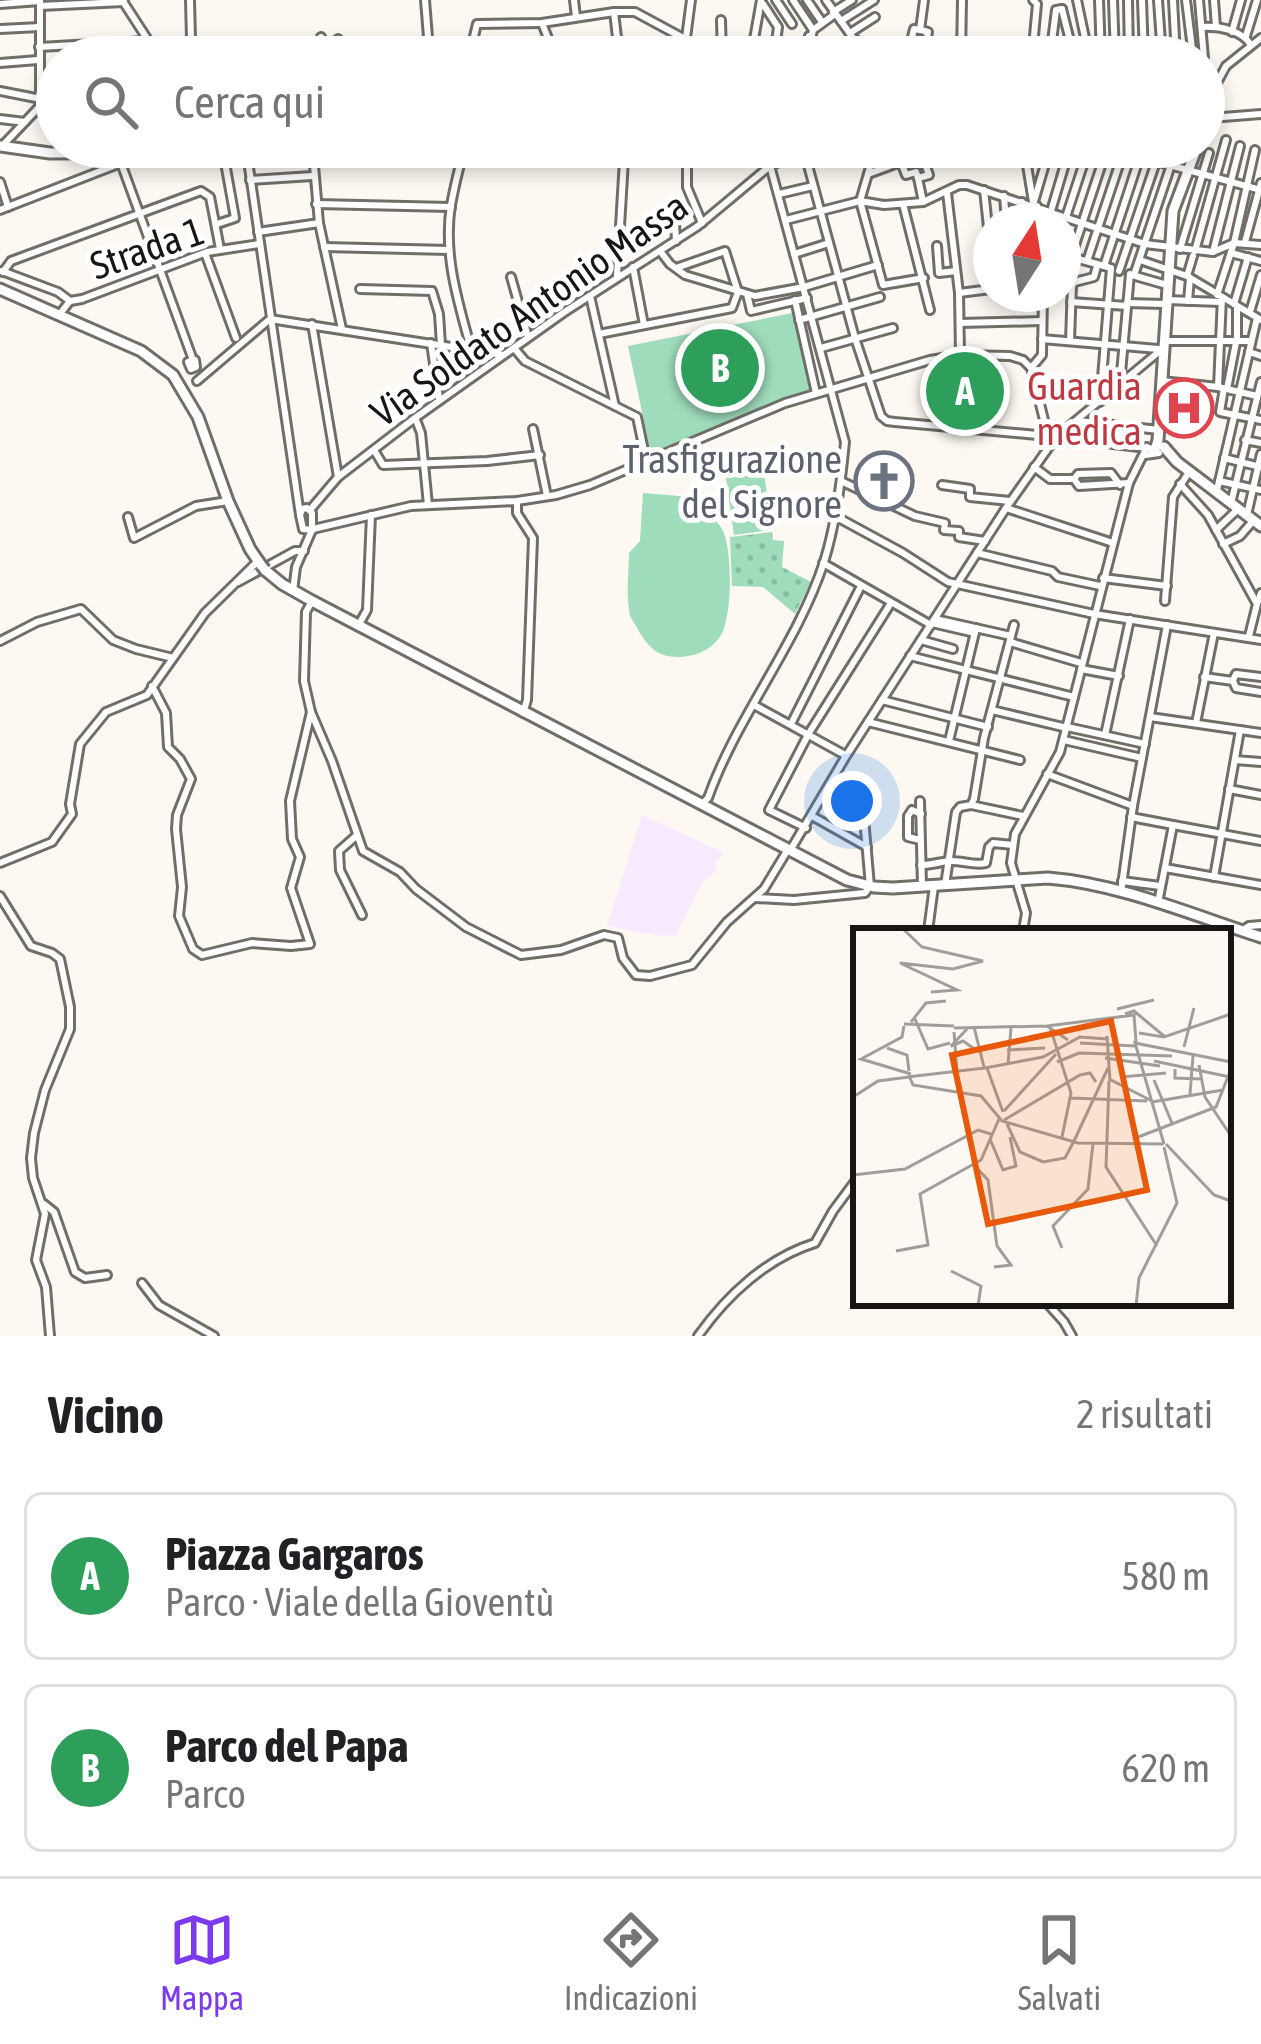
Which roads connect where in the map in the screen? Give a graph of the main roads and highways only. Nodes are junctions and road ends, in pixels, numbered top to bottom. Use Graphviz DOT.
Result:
graph roads {
  1 [pos="1,146"];
  2 [pos="36,153"];
  3 [pos="1188,168"];
  4 [pos="0,289"];
  5 [pos="1246,515"];
  6 [pos="1261,937"];
  1 -- 2 [label="main road"];
  3 -- 5 [label="main road"];
  4 -- 6 [label="main road"];
}
